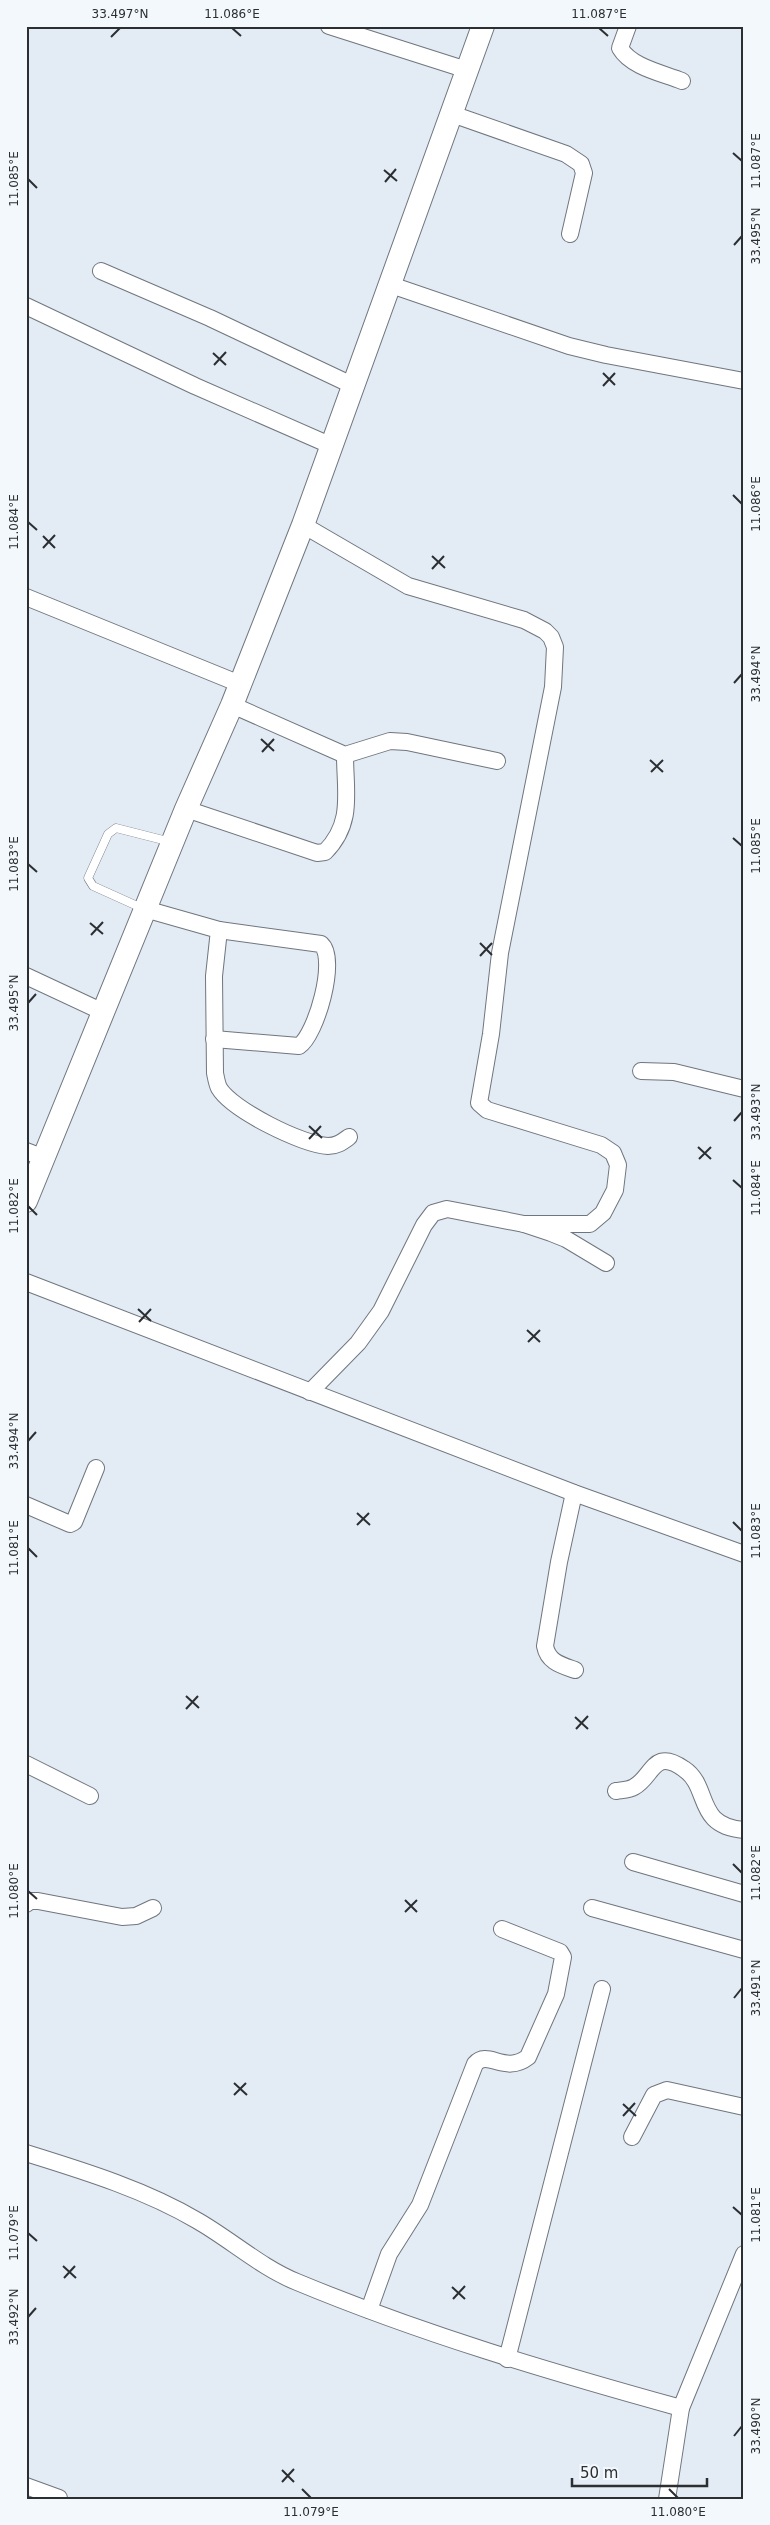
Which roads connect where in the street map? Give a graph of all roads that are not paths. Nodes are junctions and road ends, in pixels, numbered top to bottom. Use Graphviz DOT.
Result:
graph roads {
  1 [pos="329,26"];
  2 [pos="483,26"];
  3 [pos="628,26"];
  4 [pos="467,70"];
  5 [pos="682,80"];
  6 [pos="452,114"];
  7 [pos="570,234"];
  8 [pos="101,271"];
  9 [pos="391,285"];
  10 [pos="26,306"];
  11 [pos="744,381"];
  12 [pos="354,386"];
  13 [pos="332,446"];
  14 [pos="303,525"];
  15 [pos="26,597"];
  16 [pos="240,684"];
  17 [pos="232,705"];
  18 [pos="345,754"];
  19 [pos="496,761"];
  20 [pos="186,809"];
  21 [pos="173,842"];
  22 [pos="145,909"];
  23 [pos="219,930"];
  24 [pos="26,976"];
  25 [pos="103,1012"];
  26 [pos="214,1039"];
  27 [pos="641,1071"];
  28 [pos="744,1090"];
  29 [pos="349,1137"];
  30 [pos="35,1154"];
  31 [pos="26,1201"];
  32 [pos="524,1224"];
  33 [pos="606,1263"];
  34 [pos="26,1282"];
  35 [pos="310,1392"];
  36 [pos="96,1468"];
  37 [pos="574,1493"];
  38 [pos="26,1505"];
  39 [pos="744,1554"];
  40 [pos="574,1670"];
  41 [pos="26,1764"];
  42 [pos="616,1790"];
  43 [pos="90,1796"];
  44 [pos="744,1830"];
  45 [pos="633,1862"];
  46 [pos="744,1894"];
  47 [pos="26,1904"];
  48 [pos="153,1908"];
  49 [pos="592,1908"];
  50 [pos="502,1929"];
  51 [pos="744,1950"];
  52 [pos="602,1989"];
  53 [pos="744,2107"];
  54 [pos="632,2137"];
  55 [pos="26,2153"];
  56 [pos="744,2254"];
  57 [pos="369,2310"];
  58 [pos="507,2359"];
  59 [pos="681,2408"];
  60 [pos="26,2486"];
  61 [pos="59,2498"];
  62 [pos="667,2499"];
  1 -- 4 [label="street"];
  2 -- 4 [label="main road"];
  3 -- 5 [label="street"];
  4 -- 6 [label="main road"];
  6 -- 7 [label="street"];
  6 -- 9 [label="main road"];
  8 -- 12 [label="street"];
  9 -- 11 [label="street"];
  9 -- 12 [label="main road"];
  10 -- 13 [label="street"];
  12 -- 13 [label="main road"];
  13 -- 14 [label="main road"];
  14 -- 16 [label="main road"];
  14 -- 32 [label="street"];
  15 -- 16 [label="street"];
  16 -- 17 [label="main road"];
  17 -- 18 [label="street"];
  17 -- 20 [label="main road"];
  18 -- 19 [label="street"];
  18 -- 20 [label="street"];
  20 -- 21 [label="main road"];
  21 -- 22 [label="main road"];
  21 -- 22 [label="lane"];
  22 -- 23 [label="street"];
  22 -- 25 [label="main road"];
  23 -- 26 [label="street"];
  23 -- 26 [label="street"];
  24 -- 25 [label="street"];
  25 -- 30 [label="main road"];
  26 -- 29 [label="street"];
  27 -- 28 [label="street"];
  30 -- 31 [label="main road"];
  32 -- 33 [label="street"];
  32 -- 35 [label="street"];
  34 -- 35 [label="street"];
  35 -- 37 [label="street"];
  36 -- 38 [label="street"];
  37 -- 39 [label="street"];
  37 -- 40 [label="street"];
  41 -- 43 [label="street"];
  42 -- 44 [label="street"];
  45 -- 46 [label="street"];
  47 -- 48 [label="street"];
  49 -- 51 [label="street"];
  50 -- 57 [label="street"];
  52 -- 58 [label="street"];
  53 -- 54 [label="street"];
  55 -- 57 [label="street"];
  56 -- 59 [label="street"];
  57 -- 58 [label="street"];
  58 -- 59 [label="street"];
  59 -- 62 [label="street"];
  60 -- 61 [label="street"];
}
